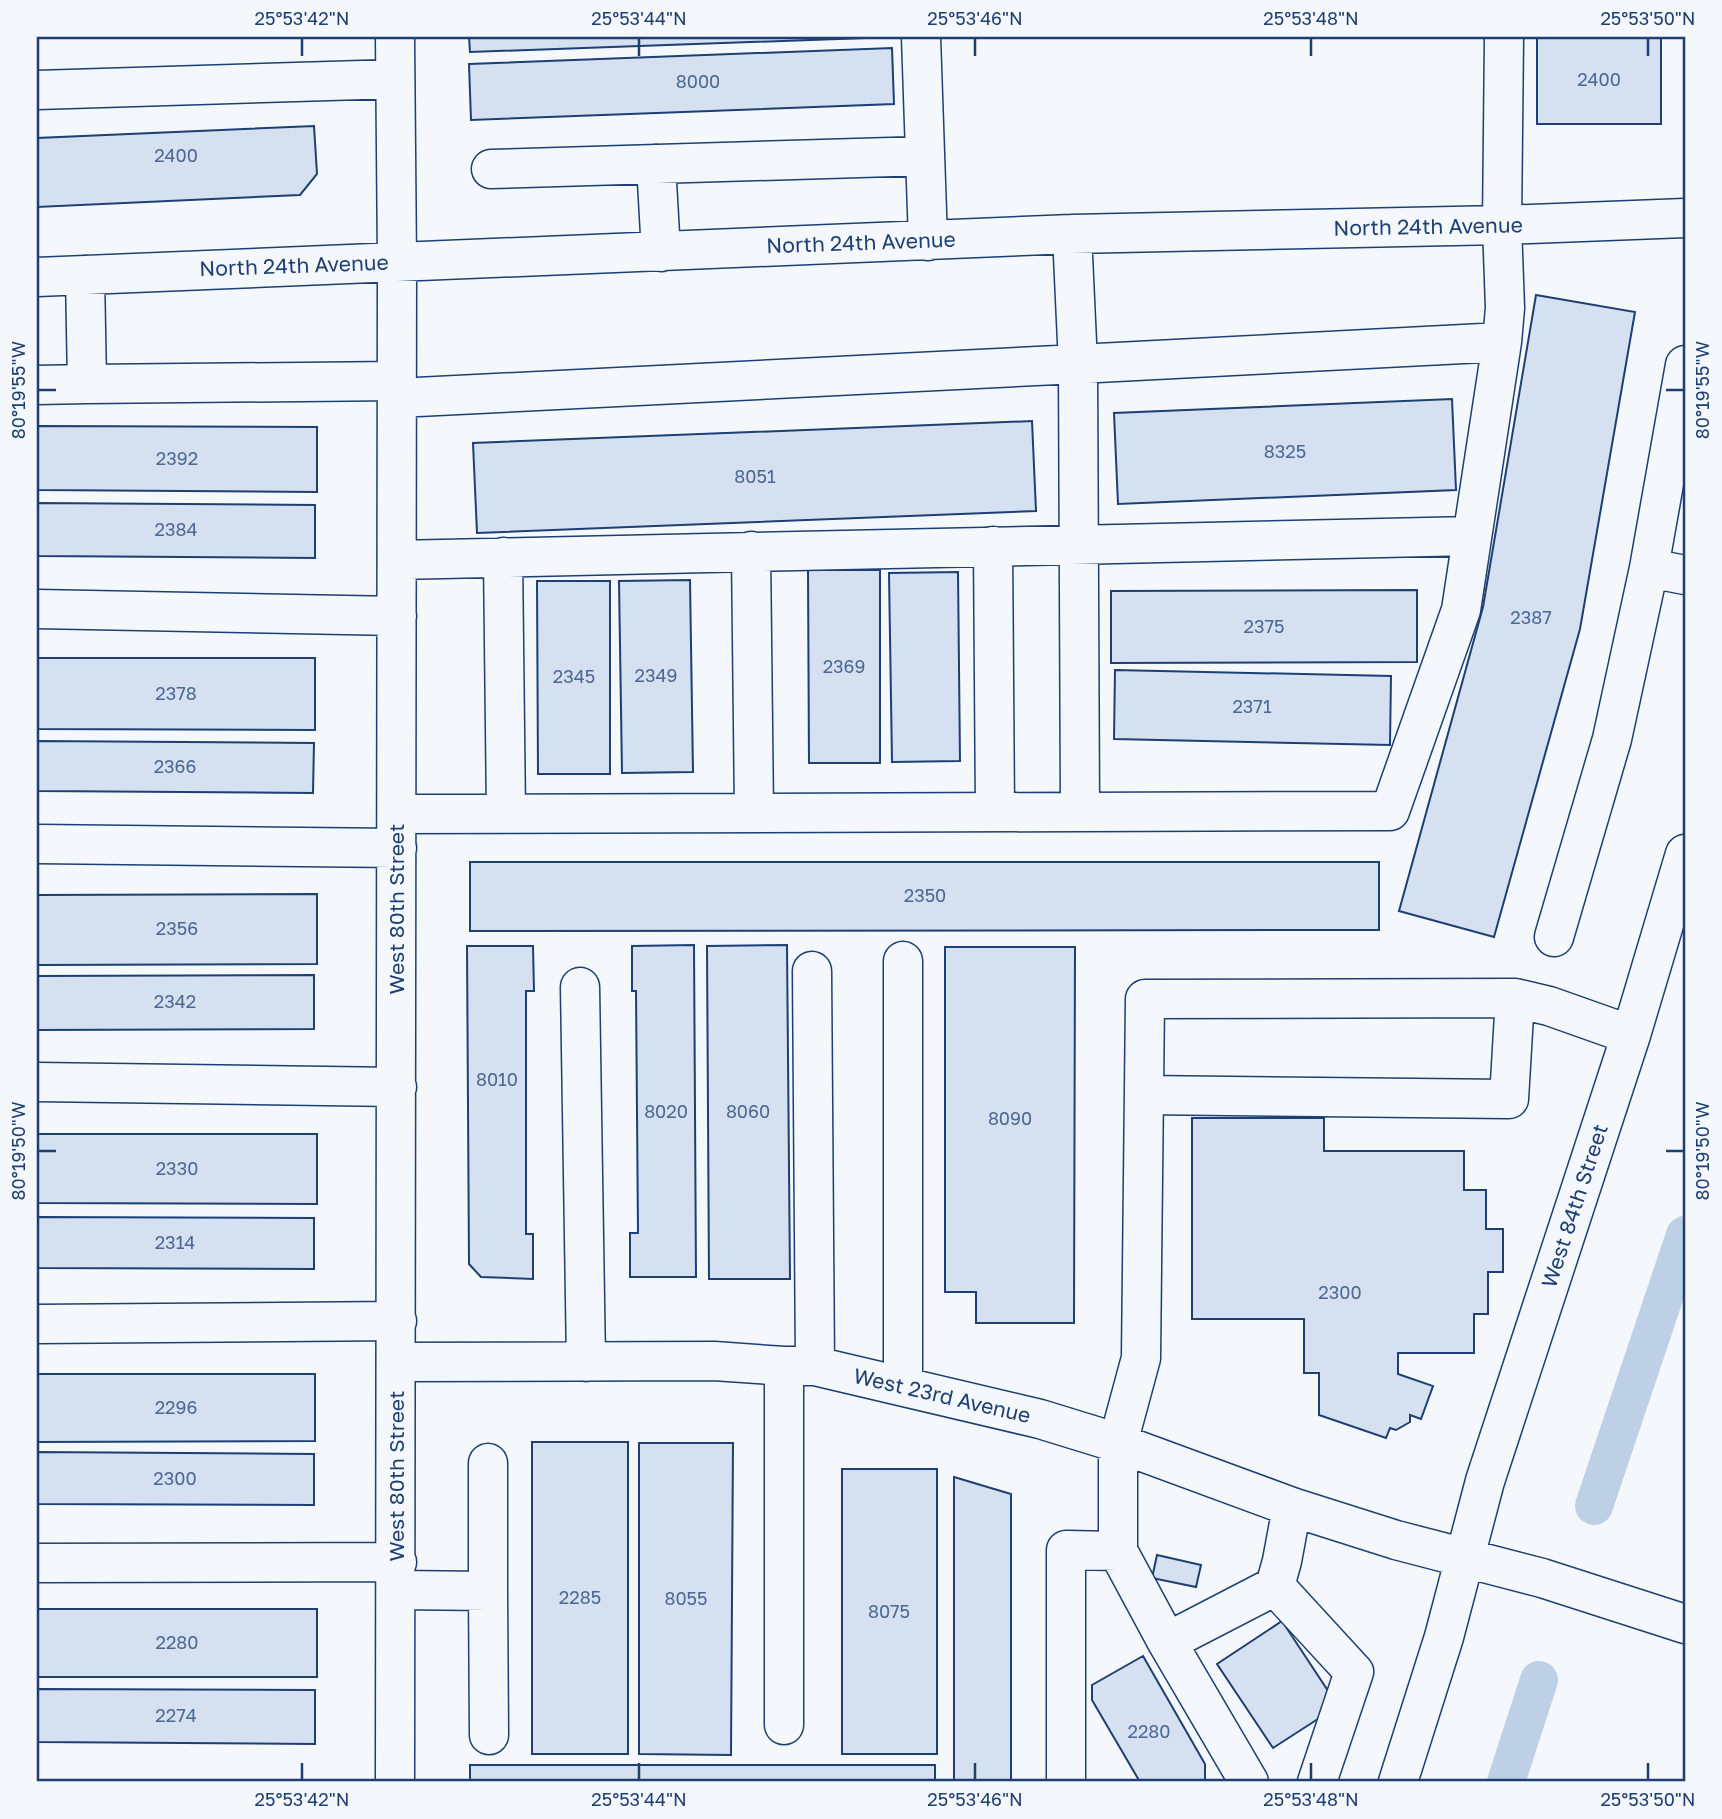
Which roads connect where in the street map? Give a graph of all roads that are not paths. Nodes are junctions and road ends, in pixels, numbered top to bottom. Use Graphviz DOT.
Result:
graph roads {
  1 [pos="395,37"];
  2 [pos="921,37"];
  3 [pos="1504,37"];
  4 [pos="395,79"];
  5 [pos="37,90"];
  6 [pos="925,156"];
  7 [pos="656,164"];
  8 [pos="491,169"];
  9 [pos="1685,218"];
  10 [pos="1502,225"];
  11 [pos="1072,234"];
  12 [pos="928,241"];
  13 [pos="661,252"];
  14 [pos="397,262"];
  15 [pos="85,275"];
  16 [pos="37,277"];
  17 [pos="1502,342"];
  18 [pos="1078,365"];
  19 [pos="1685,365"];
  20 [pos="87,384"];
  21 [pos="37,385"];
  22 [pos="397,390"];
  23 [pos="1472,536"];
  24 [pos="1078,544"];
  25 [pos="993,546"];
  26 [pos="751,551"];
  27 [pos="503,557"];
  28 [pos="397,560"];
  29 [pos="1667,571"];
  30 [pos="37,609"];
  31 [pos="397,616"];
  32 [pos="995,812"];
  33 [pos="1080,812"];
  34 [pos="754,813"];
  35 [pos="506,814"];
  36 [pos="397,831"];
  37 [pos="37,844"];
  38 [pos="1685,854"];
  39 [pos="1554,937"];
  40 [pos="903,961"];
  41 [pos="812,971"];
  42 [pos="580,987"];
  43 [pos="1515,998"];
  44 [pos="1631,1035"];
  45 [pos="37,1082"];
  46 [pos="397,1087"];
  47 [pos="1144,1094"];
  48 [pos="397,1321"];
  49 [pos="37,1324"];
  50 [pos="397,1362"];
  51 [pos="586,1362"];
  52 [pos="799,1366"];
  53 [pos="903,1386"];
  54 [pos="1118,1443"];
  55 [pos="488,1463"];
  56 [pos="1292,1507"];
  57 [pos="1118,1551"];
  58 [pos="1465,1557"];
  59 [pos="37,1563"];
  60 [pos="397,1576"];
  61 [pos="1275,1586"];
  62 [pos="488,1591"];
  63 [pos="1685,1624"];
  64 [pos="1167,1642"];
  65 [pos="784,1725"];
  66 [pos="489,1735"];
  67 [pos="396,1782"];
  68 [pos="1066,1782"];
  69 [pos="1249,1782"];
  70 [pos="1317,1782"];
  71 [pos="1398,1782"];
  1 -- 4 [label="street, West 80th Street"];
  2 -- 6 [label="street"];
  3 -- 10 [label="street"];
  4 -- 5 [label="street"];
  4 -- 14 [label="street, West 80th Street"];
  6 -- 7 [label="street"];
  6 -- 12 [label="street"];
  7 -- 8 [label="street"];
  7 -- 13 [label="street"];
  9 -- 10 [label="street, North 24th Avenue"];
  10 -- 11 [label="street, North 24th Avenue"];
  10 -- 17 [label="street"];
  11 -- 12 [label="street, North 24th Avenue"];
  11 -- 18 [label="street"];
  12 -- 13 [label="street, North 24th Avenue"];
  13 -- 14 [label="street, North 24th Avenue"];
  14 -- 15 [label="street, North 24th Avenue"];
  14 -- 22 [label="street, West 80th Street"];
  15 -- 16 [label="street, North 24th Avenue"];
  15 -- 20 [label="street"];
  17 -- 18 [label="street"];
  17 -- 23 [label="street"];
  18 -- 22 [label="street"];
  18 -- 24 [label="street"];
  19 -- 29 [label="street"];
  20 -- 21 [label="street"];
  20 -- 22 [label="street"];
  22 -- 28 [label="street, West 80th Street"];
  23 -- 24 [label="street"];
  23 -- 33 [label="street"];
  24 -- 25 [label="street"];
  24 -- 33 [label="street"];
  25 -- 26 [label="street"];
  25 -- 32 [label="street"];
  26 -- 27 [label="street"];
  26 -- 34 [label="street"];
  27 -- 28 [label="street"];
  27 -- 35 [label="street"];
  28 -- 31 [label="street, West 80th Street"];
  29 -- 39 [label="street"];
  30 -- 31 [label="street"];
  31 -- 36 [label="street, West 80th Street"];
  32 -- 33 [label="street"];
  32 -- 34 [label="street"];
  34 -- 35 [label="street"];
  35 -- 36 [label="street"];
  36 -- 37 [label="street"];
  36 -- 46 [label="street, West 80th Street"];
  38 -- 44 [label="street, West 84th Street"];
  40 -- 53 [label="street"];
  41 -- 52 [label="street"];
  42 -- 51 [label="street"];
  43 -- 44 [label="street"];
  43 -- 47 [label="street"];
  43 -- 47 [label="street"];
  44 -- 58 [label="street, West 84th Street"];
  45 -- 46 [label="street"];
  46 -- 48 [label="street, West 80th Street"];
  47 -- 54 [label="street"];
  48 -- 49 [label="street"];
  48 -- 50 [label="street, West 80th Street"];
  50 -- 51 [label="street, West 23rd Avenue"];
  50 -- 60 [label="street, West 80th Street"];
  51 -- 52 [label="street, West 23rd Avenue"];
  52 -- 53 [label="street, West 23rd Avenue"];
  52 -- 65 [label="street"];
  53 -- 54 [label="street, West 23rd Avenue"];
  54 -- 56 [label="street, West 23rd Avenue"];
  54 -- 57 [label="street"];
  55 -- 62 [label="street"];
  56 -- 58 [label="street, West 23rd Avenue"];
  56 -- 61 [label="street"];
  57 -- 64 [label="street"];
  57 -- 68 [label="street"];
  58 -- 63 [label="street"];
  58 -- 71 [label="street, West 84th Street"];
  59 -- 60 [label="street"];
  60 -- 62 [label="street"];
  60 -- 67 [label="street, West 80th Street"];
  61 -- 64 [label="street"];
  61 -- 70 [label="street"];
  62 -- 66 [label="street"];
  64 -- 69 [label="street"];
}
